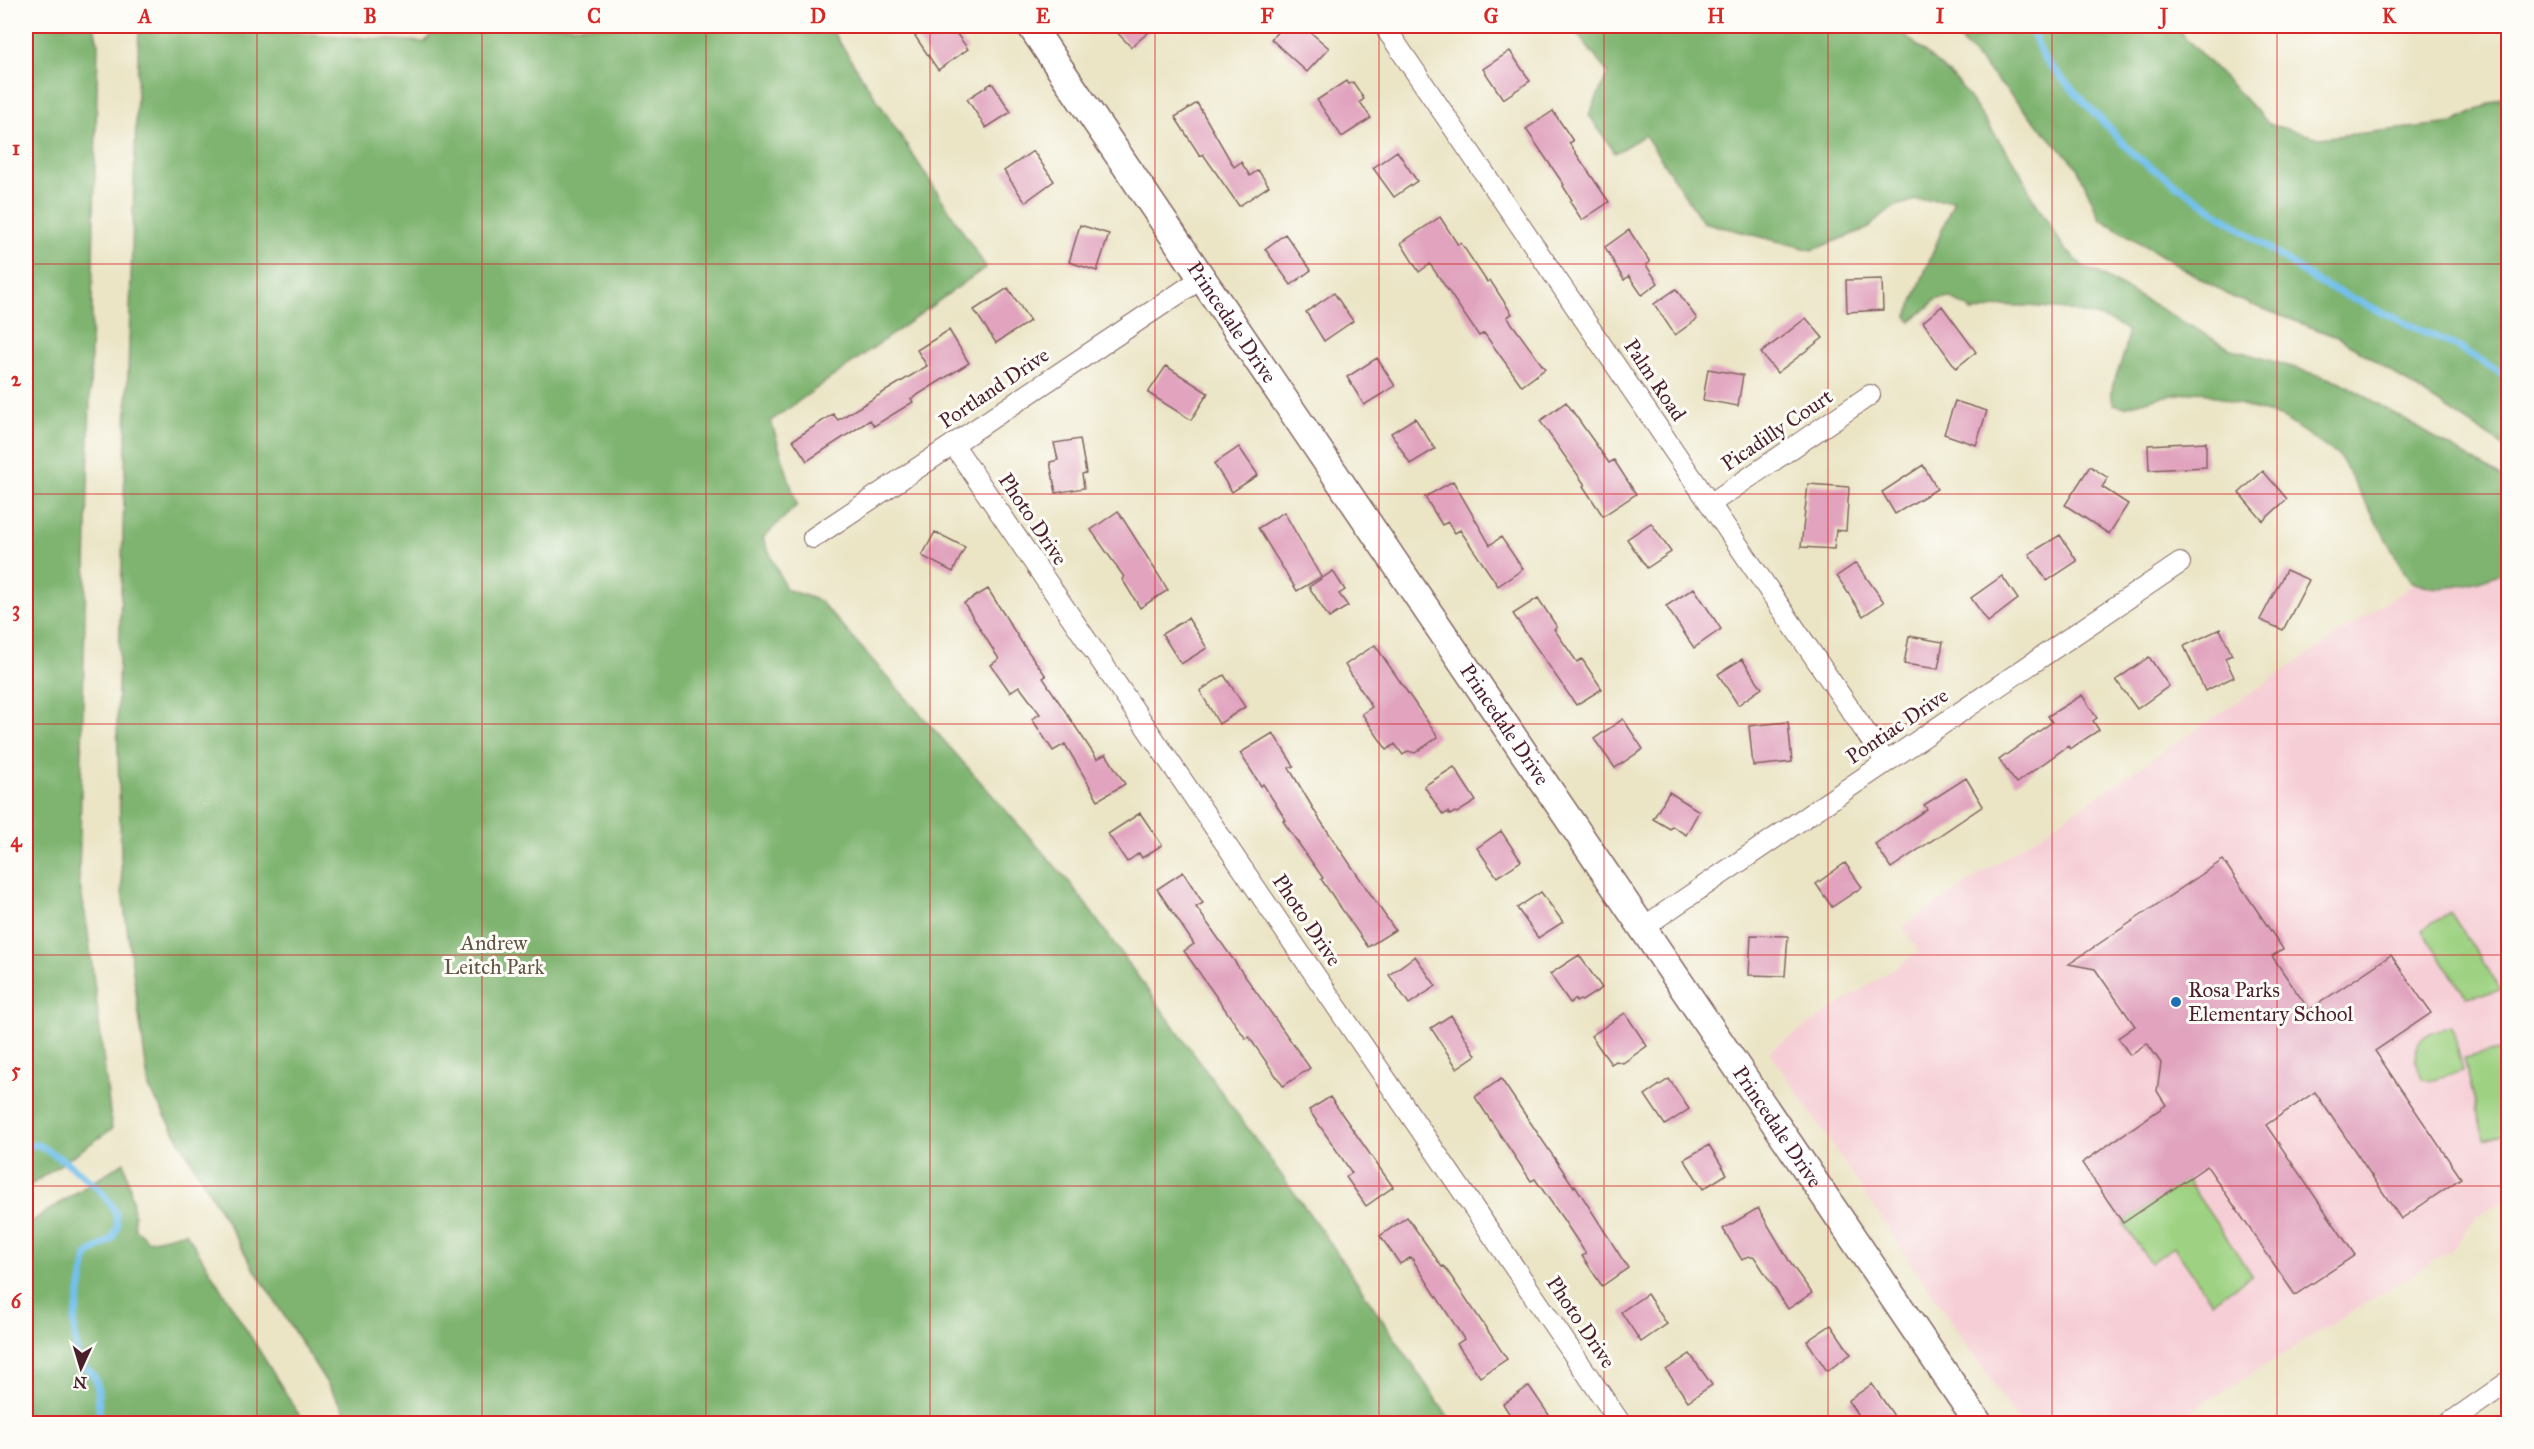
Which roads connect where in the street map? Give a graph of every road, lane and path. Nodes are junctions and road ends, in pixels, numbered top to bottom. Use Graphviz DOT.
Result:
graph roads {
  1 [pos="1031,26"];
  2 [pos="1384,26"];
  3 [pos="1202,278"];
  4 [pos="1870,395"];
  5 [pos="953,444"];
  6 [pos="1710,504"];
  7 [pos="813,538"];
  8 [pos="2180,563"];
  9 [pos="1886,762"];
  10 [pos="1642,928"];
  11 [pos="2508,1382"];
  12 [pos="1621,1424"];
  13 [pos="1979,1424"];
  14 [pos="2448,1424"];
  1 -- 3 [label="street, Princedale Drive"];
  2 -- 6 [label="street, Palm Road"];
  3 -- 5 [label="street, Portland Drive"];
  3 -- 10 [label="street, Princedale Drive"];
  4 -- 6 [label="street, Picadilly Court"];
  5 -- 7 [label="street, Portland Drive"];
  5 -- 12 [label="street, Photo Drive"];
  6 -- 9 [label="street, Palm Road"];
  8 -- 9 [label="street, Pontiac Drive"];
  9 -- 10 [label="street, Pontiac Drive"];
  10 -- 13 [label="street, Princedale Drive"];
  11 -- 14 [label="street"];
}
